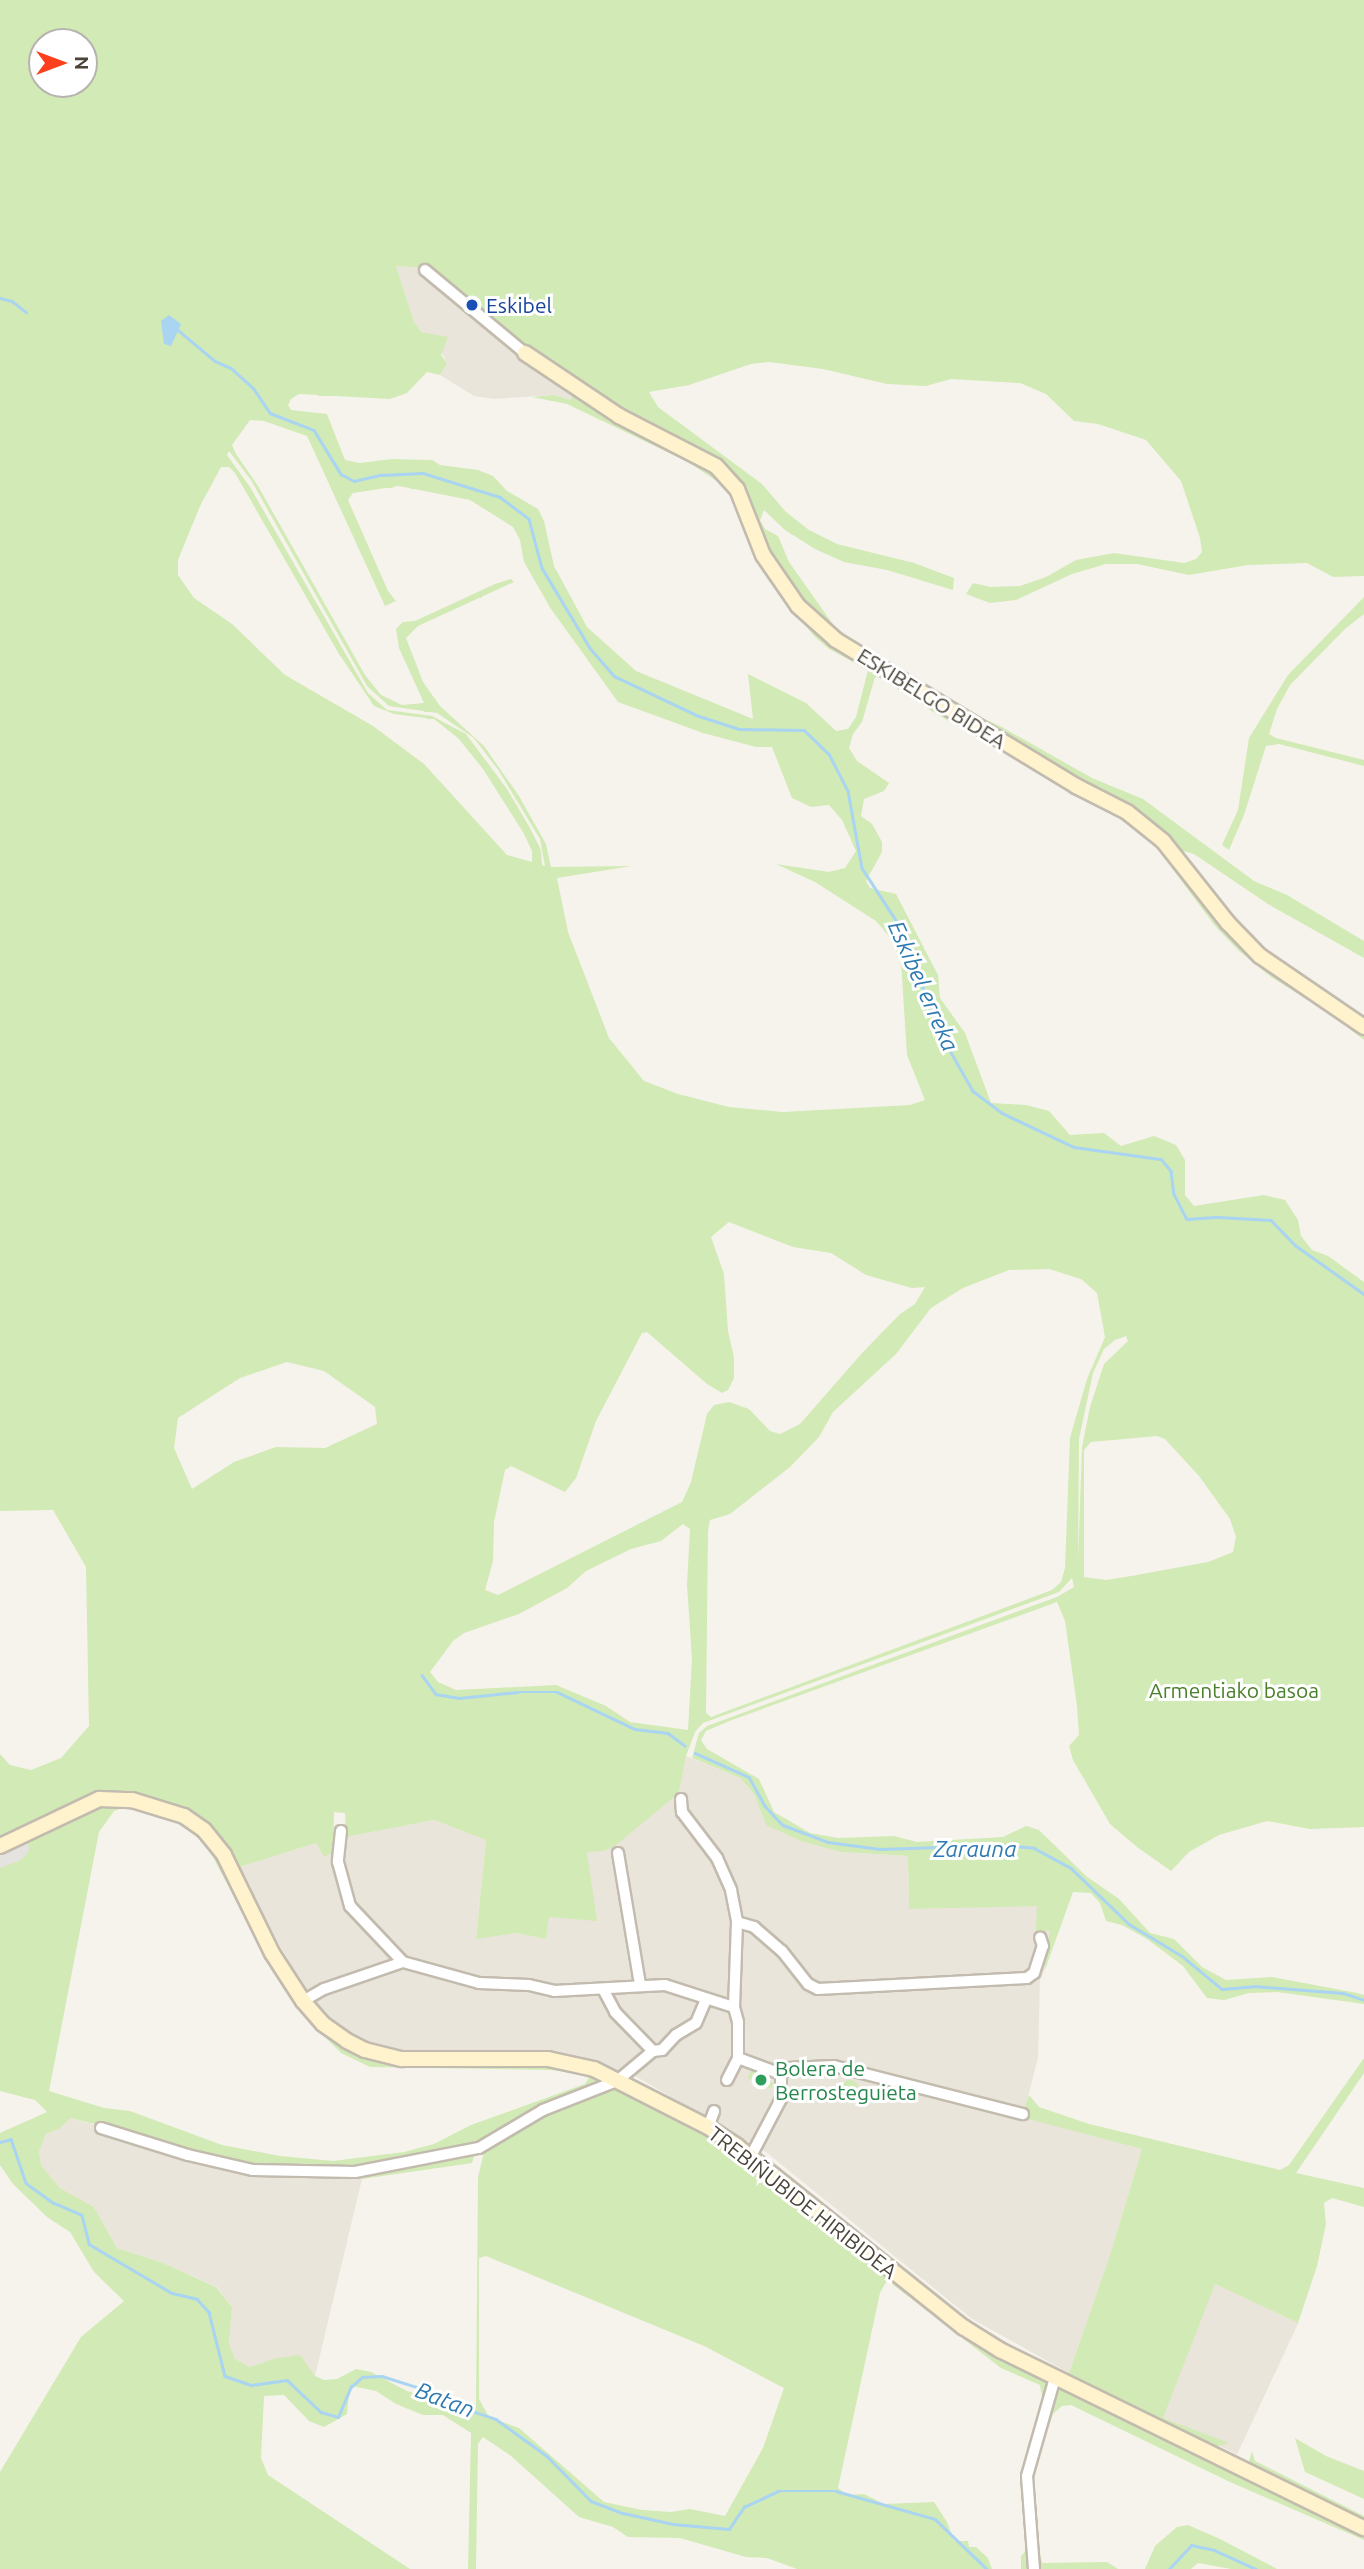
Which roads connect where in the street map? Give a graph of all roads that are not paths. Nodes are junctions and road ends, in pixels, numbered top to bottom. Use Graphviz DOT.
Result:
graph roads {
  1 [pos="425,270"];
  2 [pos="525,353"];
  3 [pos="1364,1027"];
  4 [pos="681,1799"];
  5 [pos="341,1831"];
  6 [pos="0,1846"];
  7 [pos="618,1853"];
  8 [pos="737,1922"];
  9 [pos="1040,1937"];
  10 [pos="403,1962"];
  11 [pos="640,1985"];
  12 [pos="603,1989"];
  13 [pos="706,2000"];
  14 [pos="303,2001"];
  15 [pos="734,2007"];
  16 [pos="653,2051"];
  17 [pos="738,2058"];
  18 [pos="780,2074"];
  19 [pos="727,2080"];
  20 [pos="617,2081"];
  21 [pos="714,2111"];
  22 [pos="1023,2113"];
  23 [pos="708,2127"];
  24 [pos="101,2128"];
  25 [pos="751,2156"];
  26 [pos="1055,2378"];
  27 [pos="1364,2529"];
  28 [pos="1034,2569"];
  1 -- 2 [label="street"];
  2 -- 3 [label="street, ESKIBELGO BIDEA"];
  4 -- 8 [label="street"];
  5 -- 10 [label="street"];
  6 -- 14 [label="street, TREBIÑUBIDE HIRIBIDEA"];
  7 -- 11 [label="street"];
  8 -- 9 [label="street"];
  8 -- 15 [label="street"];
  10 -- 12 [label="street"];
  10 -- 14 [label="street"];
  11 -- 12 [label="street"];
  11 -- 13 [label="street"];
  12 -- 16 [label="street"];
  13 -- 15 [label="street"];
  13 -- 16 [label="street"];
  14 -- 20 [label="street, TREBIÑUBIDE HIRIBIDEA"];
  15 -- 17 [label="street"];
  16 -- 20 [label="street"];
  17 -- 18 [label="street"];
  17 -- 19 [label="street"];
  18 -- 22 [label="street"];
  18 -- 25 [label="street"];
  20 -- 23 [label="street, TREBIÑUBIDE HIRIBIDEA"];
  20 -- 24 [label="street"];
  21 -- 23 [label="street"];
  23 -- 25 [label="street, TREBIÑUBIDE HIRIBIDEA"];
  25 -- 26 [label="street, TREBIÑUBIDE HIRIBIDEA"];
  26 -- 27 [label="street, TREBIÑUBIDE HIRIBIDEA"];
  26 -- 28 [label="street"];
}
